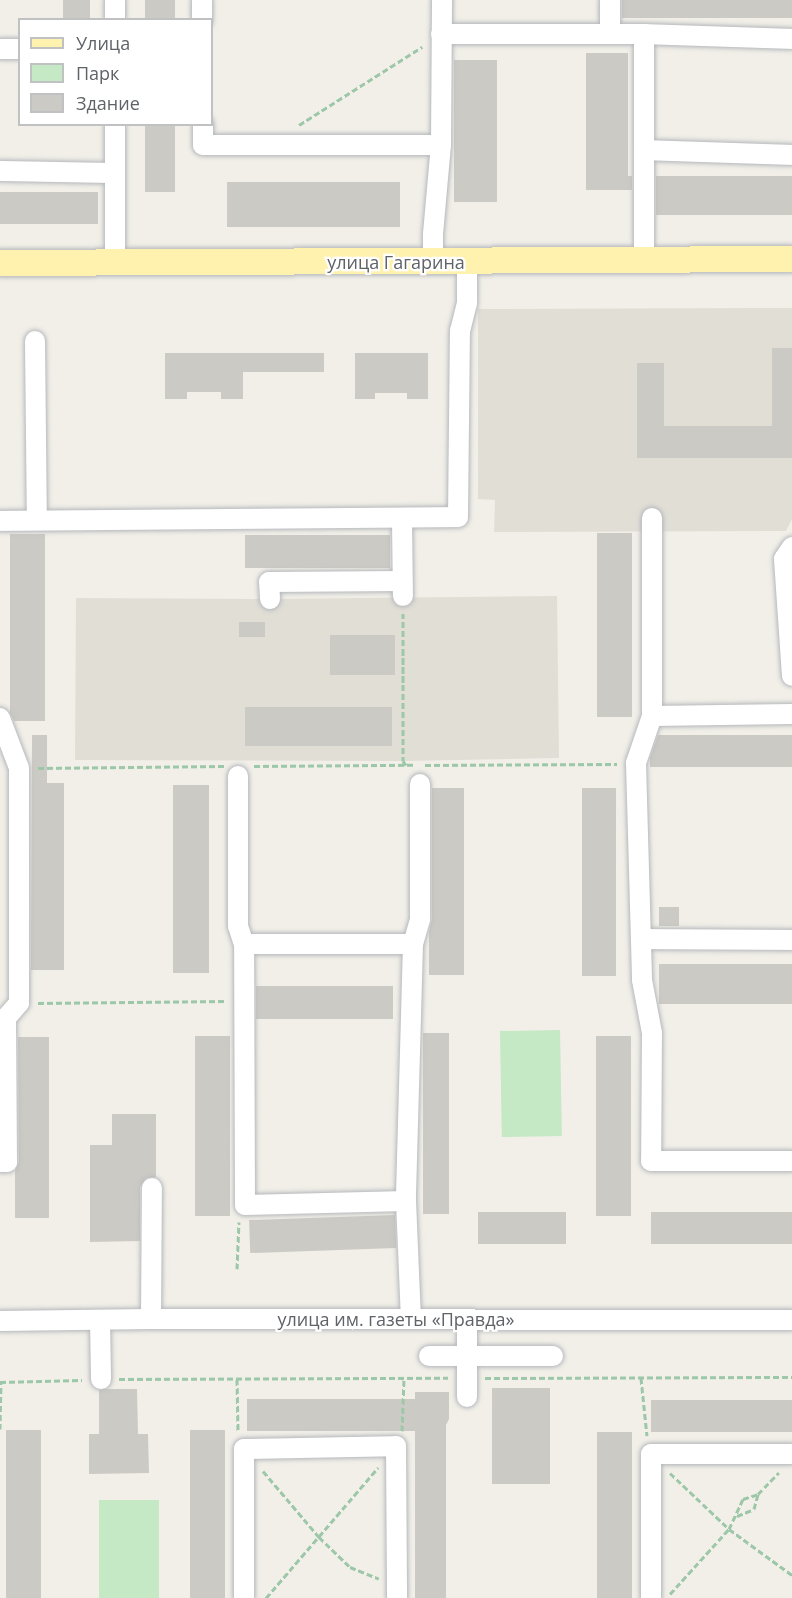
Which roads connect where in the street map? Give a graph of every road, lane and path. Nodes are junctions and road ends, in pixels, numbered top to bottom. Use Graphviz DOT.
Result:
graph roads {
  1 [pos="115,0"];
  2 [pos="202,0"];
  3 [pos="442,0"];
  4 [pos="610,0"];
  5 [pos="115,18"];
  6 [pos="202,18"];
  7 [pos="441,34"];
  8 [pos="610,34"];
  9 [pos="644,34"];
  10 [pos="792,39"];
  11 [pos="0,49"];
  12 [pos="18,49"];
  13 [pos="115,126"];
  14 [pos="203,126"];
  15 [pos="297,126"];
  16 [pos="441,145"];
  17 [pos="644,150"];
  18 [pos="792,155"];
  19 [pos="0,171"];
  20 [pos="115,173"];
  21 [pos="792,259"];
  22 [pos="433,262"];
  23 [pos="466,262"];
  24 [pos="644,262"];
  25 [pos="0,263"];
  26 [pos="115,264"];
  27 [pos="35,341"];
  28 [pos="652,518"];
  29 [pos="37,519"];
  30 [pos="402,519"];
  31 [pos="0,521"];
  32 [pos="792,547"];
  33 [pos="402,589"];
  34 [pos="270,599"];
  35 [pos="792,676"];
  36 [pos="792,714"];
  37 [pos="652,716"];
  38 [pos="0,718"];
  39 [pos="636,764"];
  40 [pos="406,765"];
  41 [pos="19,768"];
  42 [pos="240,770"];
  43 [pos="420,784"];
  44 [pos="642,939"];
  45 [pos="792,940"];
  46 [pos="10,943"];
  47 [pos="244,944"];
  48 [pos="413,944"];
  49 [pos="244,1001"];
  50 [pos="19,1003"];
  51 [pos="792,1161"];
  52 [pos="0,1162"];
  53 [pos="152,1188"];
  54 [pos="406,1201"];
  55 [pos="244,1205"];
  56 [pos="237,1269"];
  57 [pos="151,1318"];
  58 [pos="411,1318"];
  59 [pos="100,1320"];
  60 [pos="467,1320"];
  61 [pos="792,1320"];
  62 [pos="0,1321"];
  63 [pos="466,1355"];
  64 [pos="429,1356"];
  65 [pos="553,1356"];
  66 [pos="792,1377"];
  67 [pos="404,1378"];
  68 [pos="641,1378"];
  69 [pos="101,1379"];
  70 [pos="237,1379"];
  71 [pos="0,1382"];
  72 [pos="467,1388"];
  73 [pos="0,1429"];
  74 [pos="396,1446"];
  75 [pos="244,1449"];
  76 [pos="651,1454"];
  77 [pos="789,1460"];
  78 [pos="758,1494"];
  79 [pos="737,1516"];
  80 [pos="729,1529"];
  81 [pos="319,1537"];
  82 [pos="792,1575"];
  83 [pos="397,1592"];
  84 [pos="244,1598"];
  85 [pos="266,1598"];
  86 [pos="651,1598"];
  87 [pos="667,1598"];
  1 -- 5 [label="street"];
  2 -- 6 [label="street"];
  3 -- 7 [label="street"];
  4 -- 8 [label="street"];
  7 -- 8 [label="street"];
  7 -- 15 [label="path"];
  7 -- 16 [label="street"];
  8 -- 9 [label="street"];
  9 -- 10 [label="street"];
  9 -- 17 [label="street"];
  11 -- 12 [label="street"];
  13 -- 20 [label="street"];
  14 -- 16 [label="street"];
  16 -- 22 [label="street"];
  17 -- 18 [label="street"];
  17 -- 24 [label="street"];
  19 -- 20 [label="street"];
  20 -- 26 [label="street"];
  21 -- 24 [label="main road, улица Гагарина"];
  22 -- 23 [label="main road, улица Гагарина"];
  22 -- 26 [label="main road, улица Гагарина"];
  23 -- 24 [label="main road, улица Гагарина"];
  23 -- 30 [label="street"];
  25 -- 26 [label="main road, улица Гагарина"];
  27 -- 29 [label="street"];
  28 -- 37 [label="street"];
  29 -- 30 [label="street"];
  29 -- 31 [label="street"];
  30 -- 33 [label="street"];
  32 -- 35 [label="street"];
  33 -- 34 [label="street"];
  33 -- 40 [label="path"];
  36 -- 37 [label="street"];
  37 -- 39 [label="street"];
  38 -- 41 [label="street"];
  39 -- 40 [label="path"];
  39 -- 44 [label="street"];
  40 -- 42 [label="path"];
  40 -- 43 [label="path"];
  41 -- 42 [label="path"];
  41 -- 46 [label="street"];
  42 -- 47 [label="street"];
  43 -- 48 [label="street"];
  44 -- 45 [label="street"];
  44 -- 51 [label="street"];
  46 -- 50 [label="street"];
  47 -- 48 [label="street"];
  47 -- 49 [label="street"];
  48 -- 54 [label="street"];
  49 -- 50 [label="path"];
  49 -- 55 [label="street"];
  50 -- 52 [label="street"];
  53 -- 57 [label="street"];
  54 -- 55 [label="street"];
  54 -- 58 [label="street"];
  55 -- 56 [label="path"];
  57 -- 58 [label="street, улица им. газеты «Правда»"];
  57 -- 59 [label="street, улица им. газеты «Правда»"];
  58 -- 60 [label="street, улица им. газеты «Правда»"];
  59 -- 62 [label="street, улица им. газеты «Правда»"];
  59 -- 69 [label="street"];
  60 -- 61 [label="street, улица им. газеты «Правда»"];
  60 -- 63 [label="street"];
  63 -- 64 [label="street"];
  63 -- 65 [label="street"];
  63 -- 72 [label="street"];
  66 -- 68 [label="path"];
  67 -- 70 [label="path"];
  67 -- 72 [label="path"];
  67 -- 74 [label="path"];
  68 -- 72 [label="path"];
  68 -- 76 [label="path"];
  69 -- 70 [label="path"];
  69 -- 71 [label="path"];
  70 -- 75 [label="path"];
  71 -- 73 [label="path"];
  74 -- 75 [label="street"];
  74 -- 81 [label="path"];
  74 -- 83 [label="street"];
  75 -- 81 [label="path"];
  75 -- 84 [label="street"];
  76 -- 77 [label="street"];
  76 -- 80 [label="path"];
  76 -- 86 [label="street"];
  77 -- 78 [label="path"];
  78 -- 79 [label="path"];
  78 -- 79 [label="path"];
  79 -- 80 [label="path"];
  80 -- 82 [label="path"];
  80 -- 87 [label="path"];
  81 -- 83 [label="path"];
  81 -- 85 [label="path"];
}
